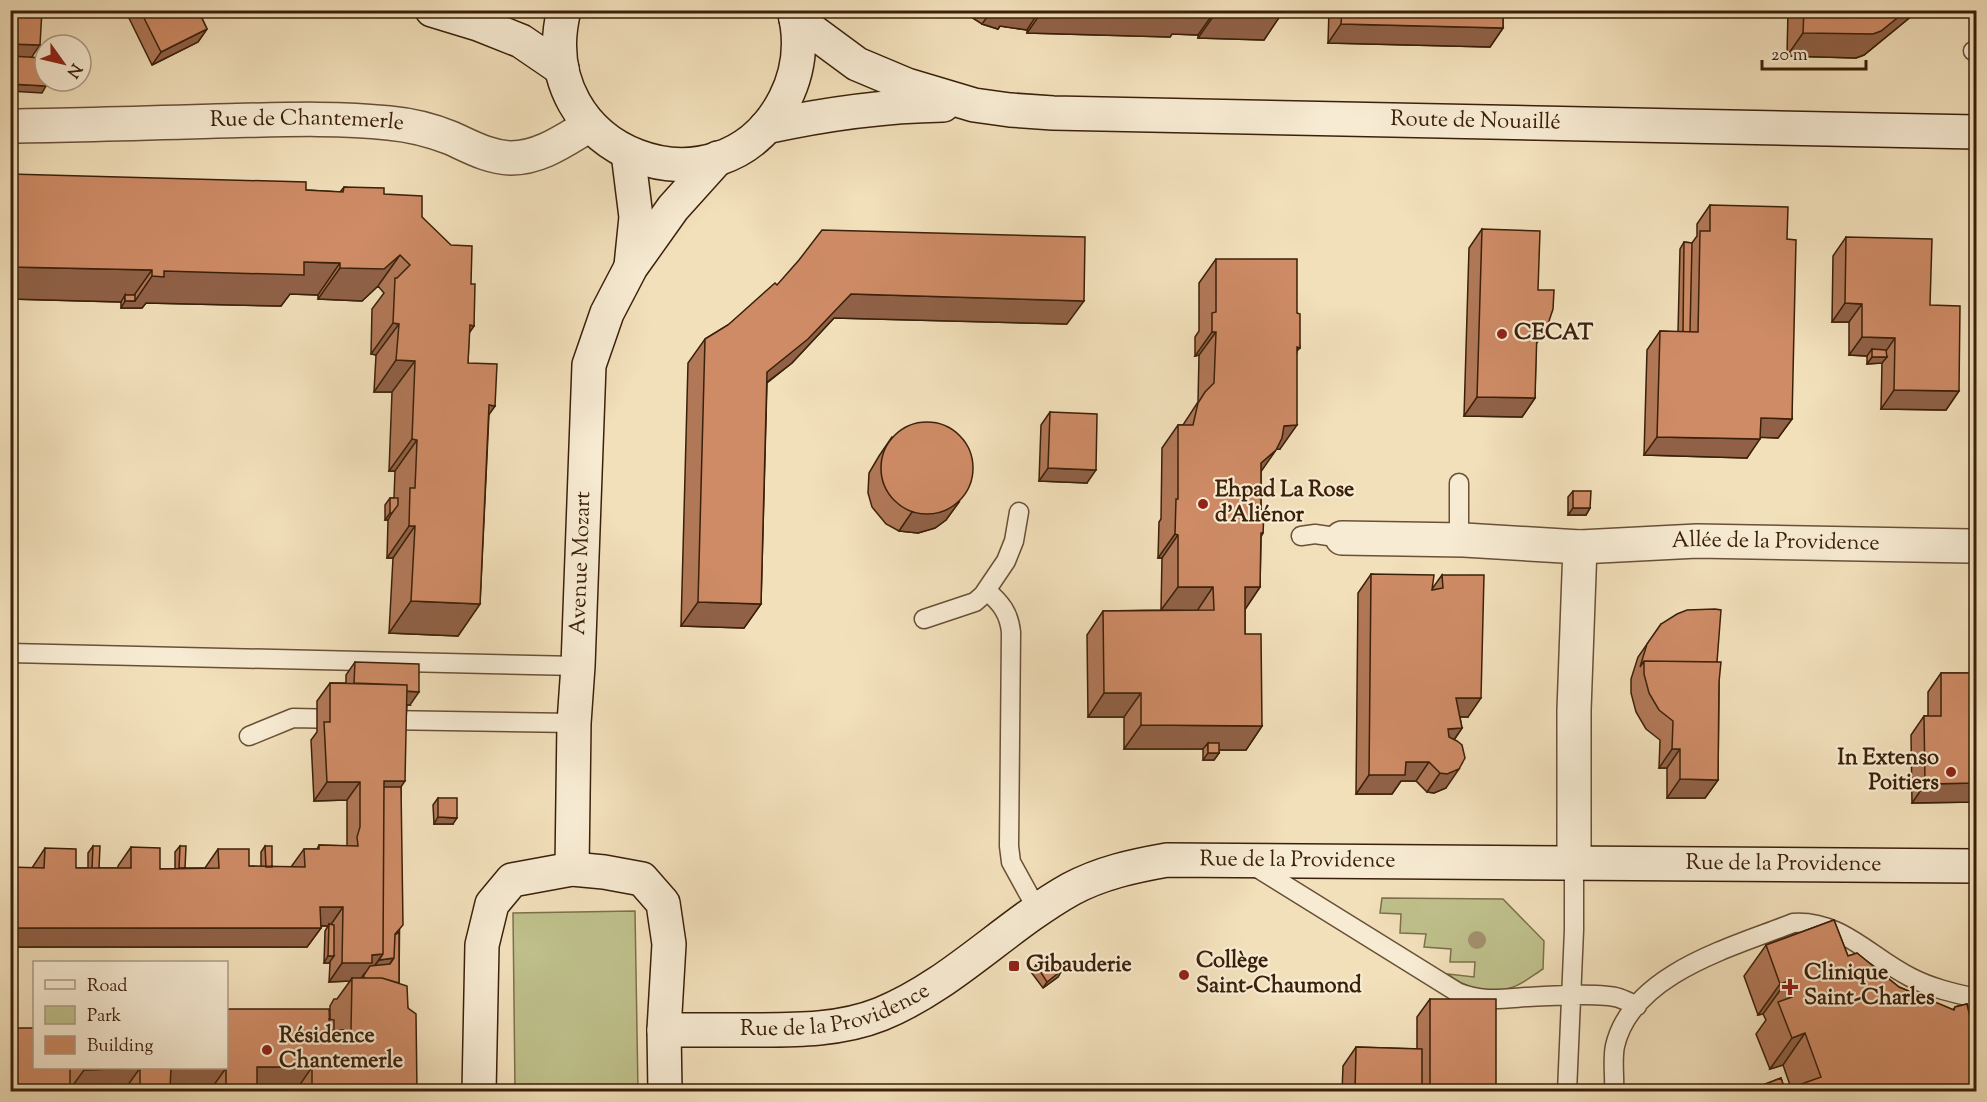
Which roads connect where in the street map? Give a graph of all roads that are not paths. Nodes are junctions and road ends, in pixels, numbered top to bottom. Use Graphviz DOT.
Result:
graph roads {
  1 [pos="432,10"];
  2 [pos="564,10"];
  3 [pos="795,15"];
  4 [pos="562,69"];
  5 [pos="974,105"];
  6 [pos="590,124"];
  7 [pos="10,126"];
  8 [pos="766,127"];
  9 [pos="1977,132"];
  10 [pos="628,153"];
  11 [pos="718,158"];
  12 [pos="631,267"];
  13 [pos="1459,483"];
  14 [pos="1018,512"];
  15 [pos="1301,536"];
  16 [pos="1342,538"];
  17 [pos="1460,540"];
  18 [pos="1970,546"];
  19 [pos="1580,547"];
  20 [pos="987,591"];
  21 [pos="924,619"];
  22 [pos="10,653"];
  23 [pos="578,666"];
  24 [pos="574,723"];
  25 [pos="249,736"];
  26 [pos="1245,860"];
  27 [pos="1574,864"];
  28 [pos="1977,866"];
  29 [pos="572,869"];
  30 [pos="1038,911"];
  31 [pos="1571,996"];
  32 [pos="1977,998"];
  33 [pos="1636,1006"];
  34 [pos="664,1030"];
  35 [pos="479,1092"];
  36 [pos="665,1092"];
  37 [pos="1567,1092"];
  38 [pos="1614,1092"];
  1 -- 4 [label="street"];
  2 -- 4 [label="street"];
  3 -- 5 [label="street, Route de Nouaillé"];
  3 -- 8 [label="street"];
  4 -- 6 [label="street"];
  5 -- 8 [label="street, Route de Nouaillé"];
  5 -- 9 [label="street, Route de Nouaillé"];
  6 -- 7 [label="street, Rue de Chantemerle"];
  6 -- 10 [label="street"];
  8 -- 11 [label="street"];
  10 -- 11 [label="street"];
  10 -- 12 [label="street, Avenue Mozart"];
  11 -- 12 [label="street, Avenue Mozart"];
  12 -- 23 [label="street, Avenue Mozart"];
  13 -- 17 [label="lane"];
  14 -- 20 [label="lane"];
  15 -- 16 [label="lane"];
  16 -- 17 [label="street, Allée de la Providence"];
  17 -- 19 [label="street, Allée de la Providence"];
  18 -- 19 [label="street, Allée de la Providence"];
  19 -- 27 [label="street"];
  20 -- 21 [label="lane"];
  20 -- 30 [label="lane"];
  22 -- 23 [label="lane"];
  23 -- 24 [label="street, Avenue Mozart"];
  24 -- 25 [label="lane"];
  24 -- 29 [label="street, Avenue Mozart"];
  26 -- 27 [label="street, Rue de la Providence"];
  26 -- 30 [label="street, Rue de la Providence"];
  26 -- 31 [label="lane"];
  27 -- 28 [label="street, Rue de la Providence"];
  27 -- 31 [label="lane"];
  29 -- 34 [label="street"];
  29 -- 35 [label="street"];
  30 -- 34 [label="street, Rue de la Providence"];
  31 -- 33 [label="lane"];
  31 -- 37 [label="lane"];
  32 -- 33 [label="lane"];
  33 -- 38 [label="lane"];
  34 -- 36 [label="street"];
}
